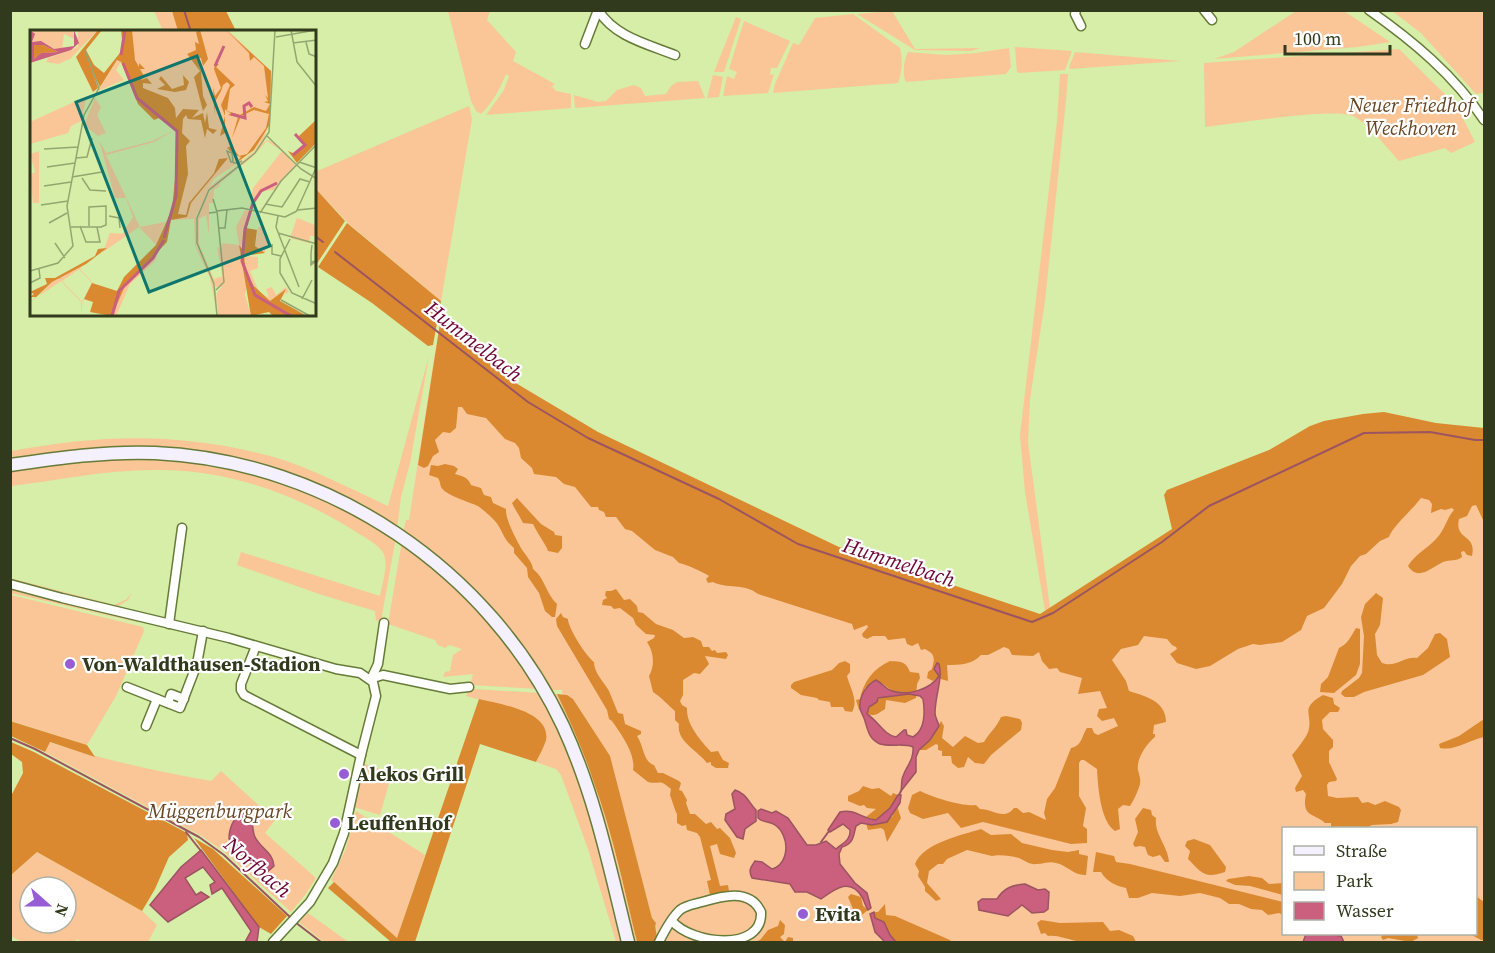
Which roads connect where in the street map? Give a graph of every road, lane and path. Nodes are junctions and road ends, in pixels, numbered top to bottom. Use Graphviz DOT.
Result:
graph roads {
  1 [pos="1076,10"];
  2 [pos="1204,10"];
  3 [pos="1369,10"];
  4 [pos="1212,20"];
  5 [pos="1081,26"];
  6 [pos="585,44"];
  7 [pos="675,55"];
  8 [pos="1485,120"];
  9 [pos="10,465"];
  10 [pos="182,528"];
  11 [pos="10,584"];
  12 [pos="384,623"];
  13 [pos="169,624"];
  14 [pos="203,631"];
  15 [pos="256,646"];
  16 [pos="373,682"];
  17 [pos="127,687"];
  18 [pos="469,687"];
  19 [pos="157,699"];
  20 [pos="146,726"];
  21 [pos="361,755"];
  22 [pos="672,921"];
  23 [pos="273,942"];
  24 [pos="628,942"];
  25 [pos="659,942"];
  1 -- 5 [label="street"];
  2 -- 4 [label="street"];
  3 -- 8 [label="street"];
  6 -- 7 [label="street"];
  9 -- 24 [label="main road"];
  10 -- 13 [label="street"];
  11 -- 13 [label="street"];
  12 -- 16 [label="street"];
  13 -- 14 [label="street"];
  14 -- 15 [label="street"];
  14 -- 19 [label="street"];
  15 -- 16 [label="street"];
  15 -- 21 [label="street"];
  16 -- 18 [label="street"];
  16 -- 21 [label="street"];
  17 -- 19 [label="street"];
  19 -- 20 [label="street"];
  21 -- 23 [label="street"];
  22 -- 22 [label="street"];
  22 -- 25 [label="street"];
}
